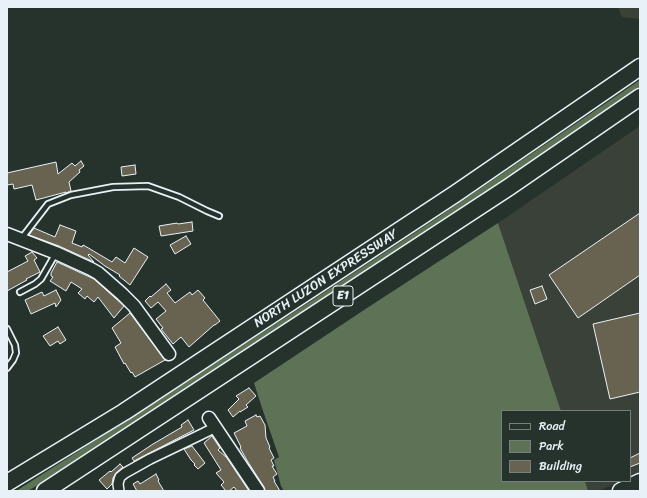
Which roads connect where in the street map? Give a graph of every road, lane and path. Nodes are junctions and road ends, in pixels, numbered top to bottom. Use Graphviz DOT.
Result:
graph roads {
  1 [pos="640,63"];
  2 [pos="640,67"];
  3 [pos="621,81"];
  4 [pos="640,97"];
  5 [pos="219,216"];
  6 [pos="7,234"];
  7 [pos="21,239"];
  8 [pos="56,254"];
  9 [pos="20,292"];
  10 [pos="7,330"];
  11 [pos="169,354"];
  12 [pos="7,368"];
  13 [pos="212,422"];
  14 [pos="640,482"];
  15 [pos="7,483"];
  16 [pos="44,491"];
  17 [pos="119,491"];
  18 [pos="258,491"];
  19 [pos="621,491"];
  1 -- 3 [label="highway"];
  2 -- 3 [label="highway, NORTH LUZON EXPRESSWAY / E1"];
  3 -- 15 [label="highway, NORTH LUZON EXPRESSWAY / E1"];
  4 -- 16 [label="highway, NORTH LUZON EXPRESSWAY / E1"];
  5 -- 7 [label="lane"];
  6 -- 7 [label="main road"];
  7 -- 8 [label="main road"];
  8 -- 9 [label="lane"];
  8 -- 11 [label="main road"];
  10 -- 12 [label="lane"];
  13 -- 17 [label="street"];
  13 -- 18 [label="main road"];
  14 -- 19 [label="highway"];
}
